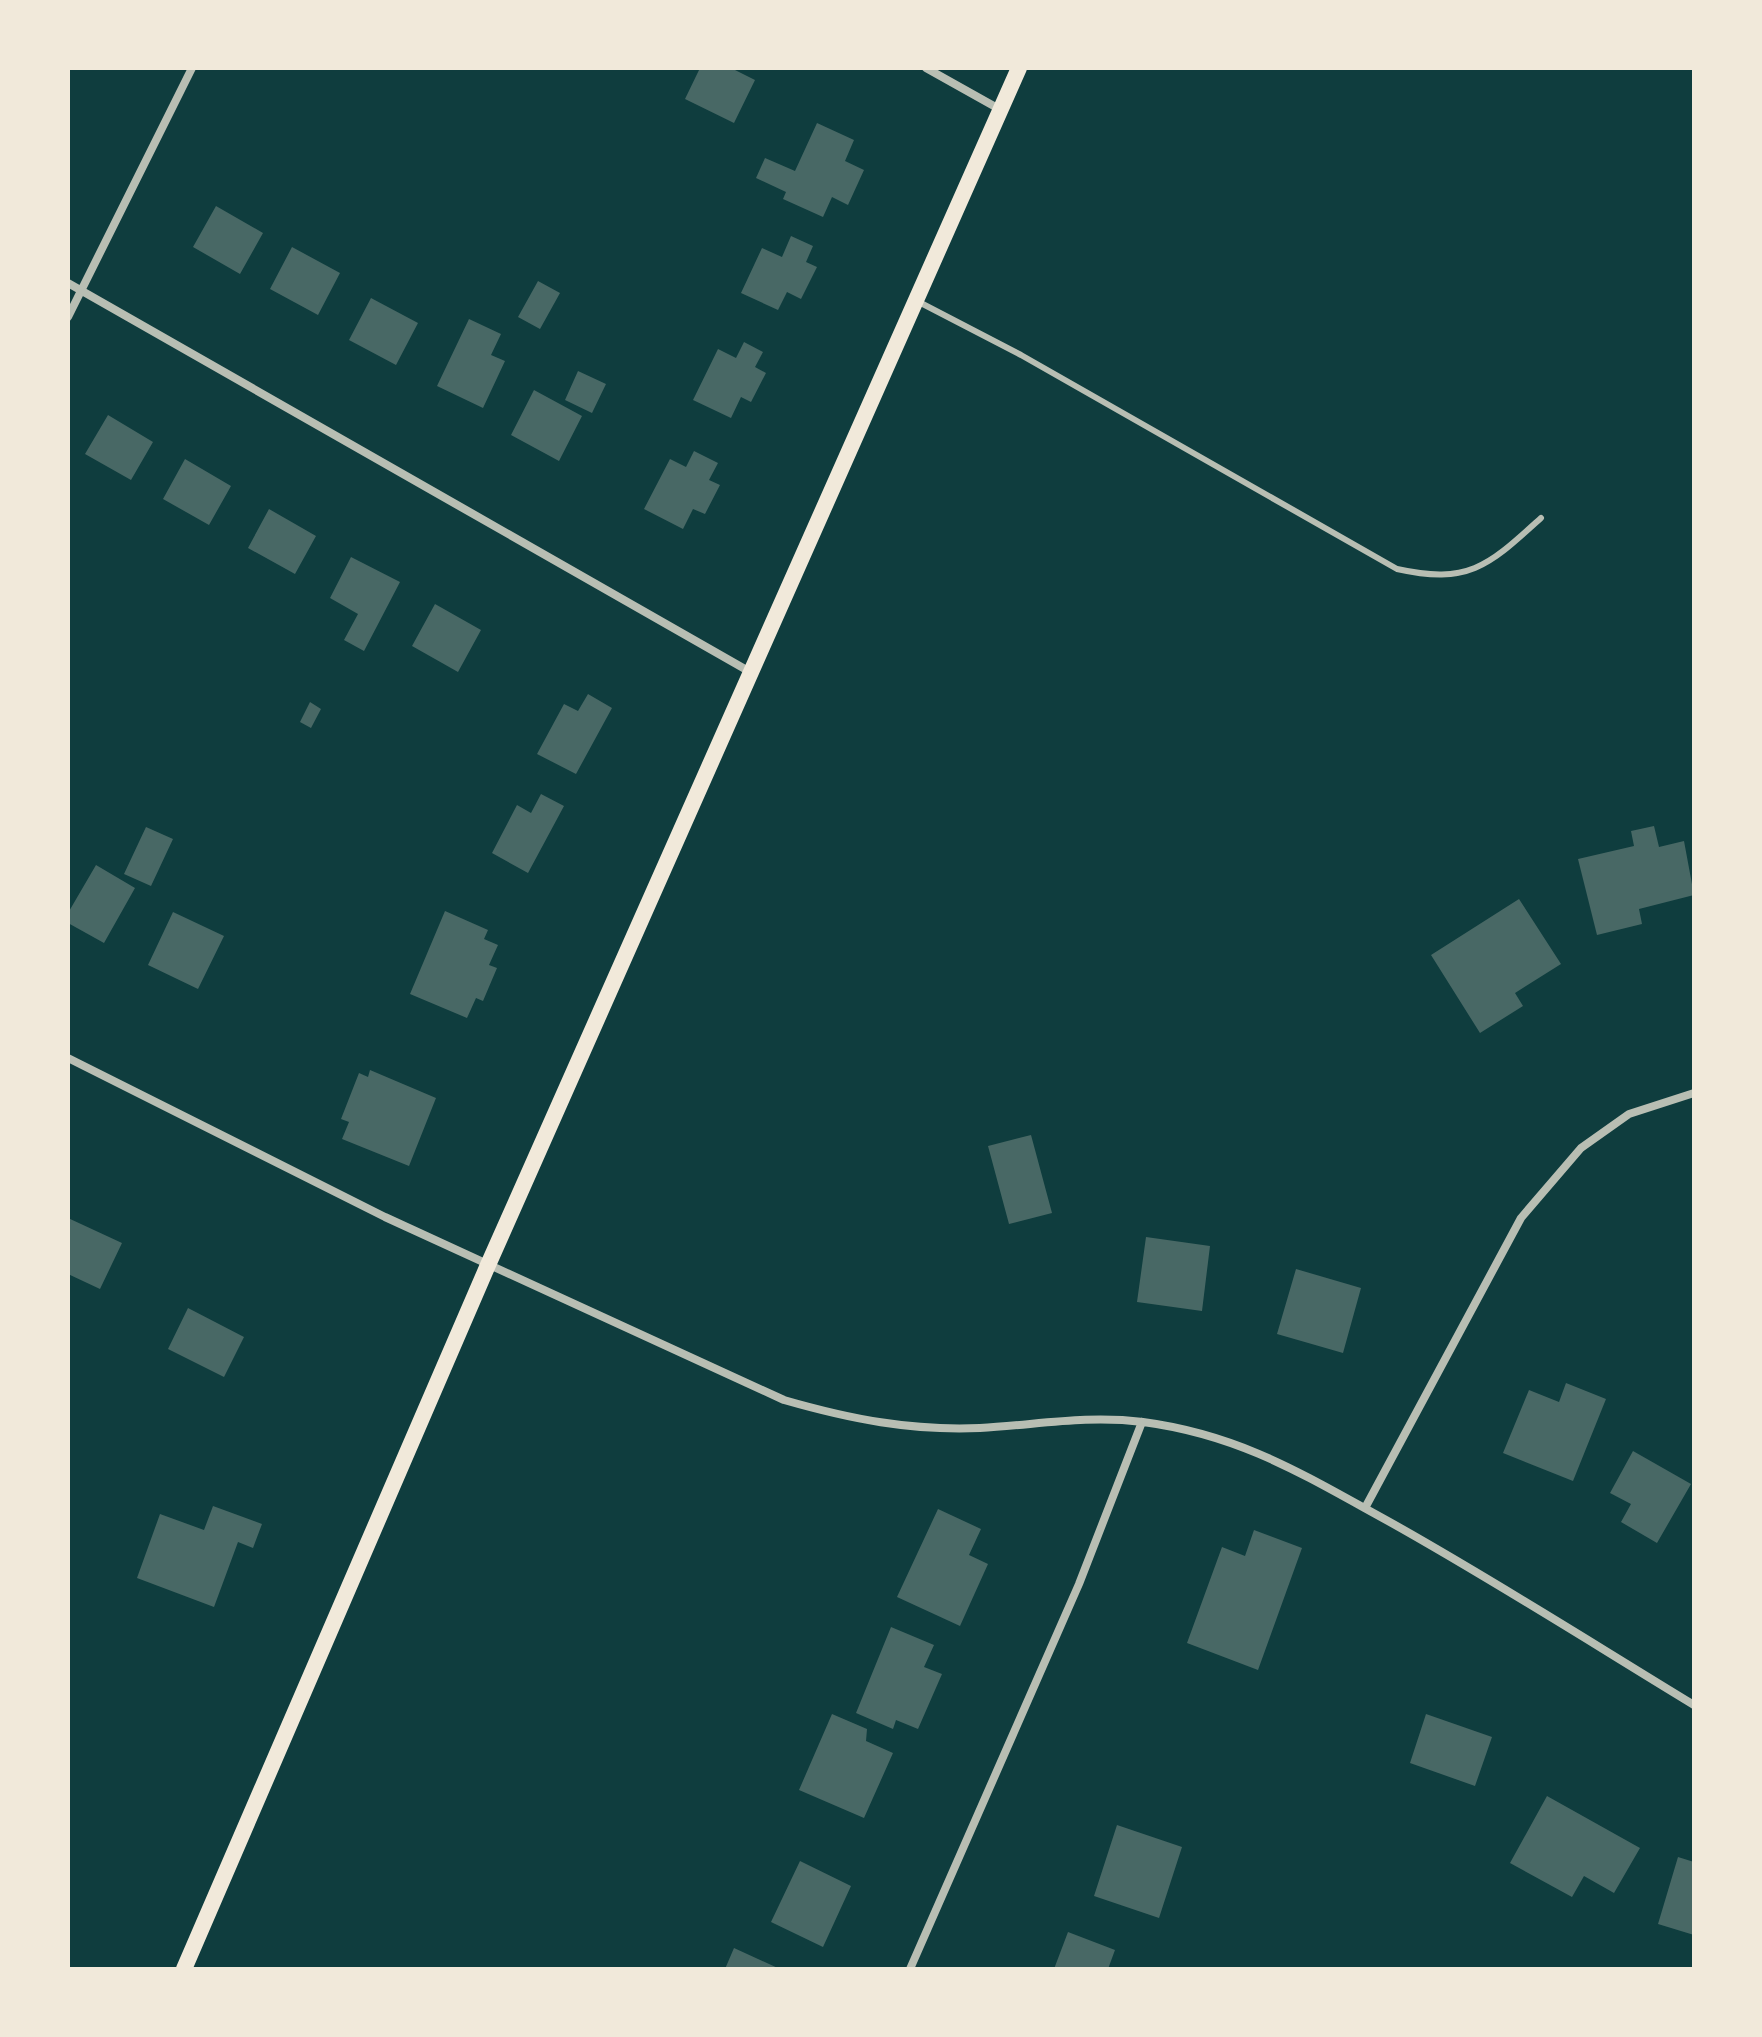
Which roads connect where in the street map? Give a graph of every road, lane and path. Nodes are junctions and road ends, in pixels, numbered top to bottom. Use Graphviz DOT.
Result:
graph roads {
  1 [pos="192,68"];
  2 [pos="926,68"];
  3 [pos="1019,68"];
  4 [pos="1001,110"];
  5 [pos="68,283"];
  6 [pos="81,290"];
  7 [pos="917,301"];
  8 [pos="68,317"];
  9 [pos="1541,518"];
  10 [pos="753,674"];
  11 [pos="68,1058"];
  12 [pos="1694,1093"];
  13 [pos="488,1265"];
  14 [pos="1142,1422"];
  15 [pos="1365,1508"];
  16 [pos="1694,1705"];
  17 [pos="184,1969"];
  18 [pos="910,1969"];
  1 -- 6 [label="street"];
  2 -- 4 [label="street"];
  3 -- 4 [label="main road"];
  4 -- 7 [label="main road"];
  5 -- 6 [label="street"];
  6 -- 8 [label="street"];
  6 -- 10 [label="street"];
  7 -- 9 [label="lane"];
  7 -- 10 [label="main road"];
  10 -- 13 [label="main road"];
  11 -- 13 [label="street"];
  12 -- 15 [label="street"];
  13 -- 14 [label="street"];
  13 -- 17 [label="main road"];
  14 -- 15 [label="street"];
  14 -- 18 [label="street"];
  15 -- 16 [label="street"];
}
